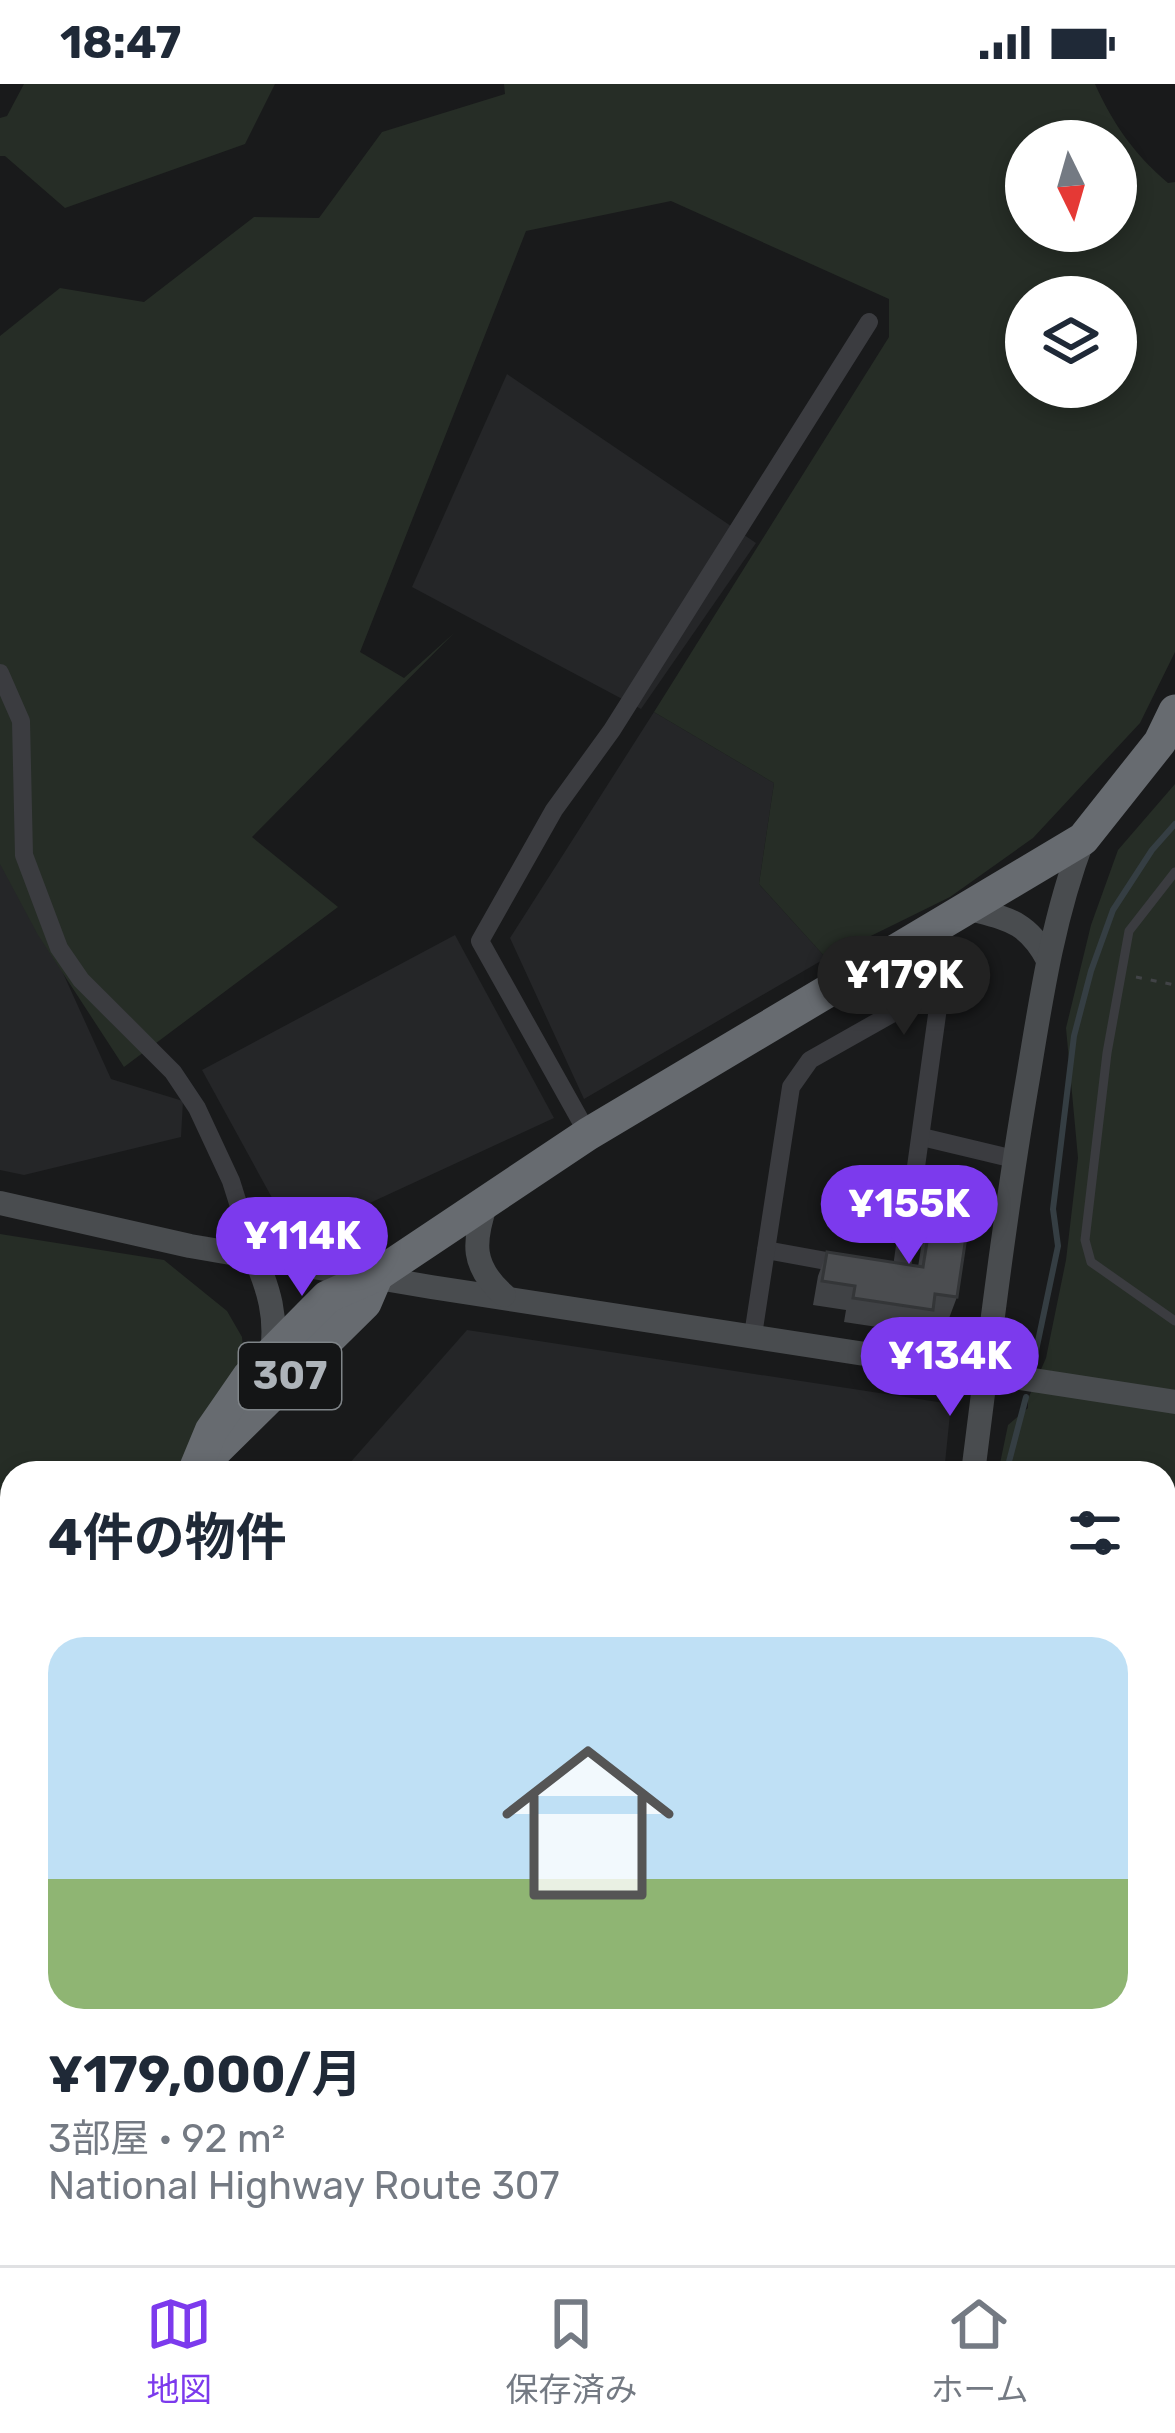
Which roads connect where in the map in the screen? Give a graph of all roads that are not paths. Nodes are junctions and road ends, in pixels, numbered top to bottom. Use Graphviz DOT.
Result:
graph roads {
  1 [pos="868,322"];
  2 [pos="0,673"];
  3 [pos="1175,711"];
  4 [pos="1083,839"];
  5 [pos="1175,872"];
  6 [pos="963,908"];
  7 [pos="1048,959"];
  8 [pos="588,1134"];
  9 [pos="922,1137"];
  10 [pos="1014,1159"];
  11 [pos="0,1203"];
  12 [pos="486,1203"];
  13 [pos="766,1250"];
  14 [pos="255,1257"];
  15 [pos="856,1266"];
  16 [pos="878,1270"];
  17 [pos="377,1275"];
  18 [pos="504,1295"];
  19 [pos="1175,1321"];
  20 [pos="753,1335"];
  21 [pos="272,1353"];
  22 [pos="986,1372"];
  23 [pos="1175,1402"];
  24 [pos="198,1461"];
  25 [pos="205,1461"];
  26 [pos="975,1461"];
  1 -- 8 [label="street"];
  2 -- 14 [label="street"];
  3 -- 4 [label="highway, 307"];
  4 -- 6 [label="highway, 307"];
  4 -- 7 [label="street"];
  5 -- 19 [label="lane"];
  6 -- 7 [label="street"];
  6 -- 8 [label="highway, 307"];
  7 -- 10 [label="street"];
  8 -- 12 [label="highway, 307"];
  9 -- 10 [label="street"];
  9 -- 13 [label="street"];
  9 -- 16 [label="street"];
  10 -- 22 [label="street"];
  11 -- 14 [label="street"];
  12 -- 17 [label="highway, 307"];
  12 -- 18 [label="street"];
  13 -- 15 [label="street"];
  13 -- 20 [label="street"];
  14 -- 17 [label="street"];
  14 -- 21 [label="street"];
  17 -- 18 [label="street"];
  17 -- 21 [label="highway, 307"];
  17 -- 25 [label="highway, 307"];
  18 -- 20 [label="street"];
  20 -- 22 [label="street"];
  21 -- 24 [label="highway, 307"];
  22 -- 23 [label="street"];
  22 -- 26 [label="street"];
}
